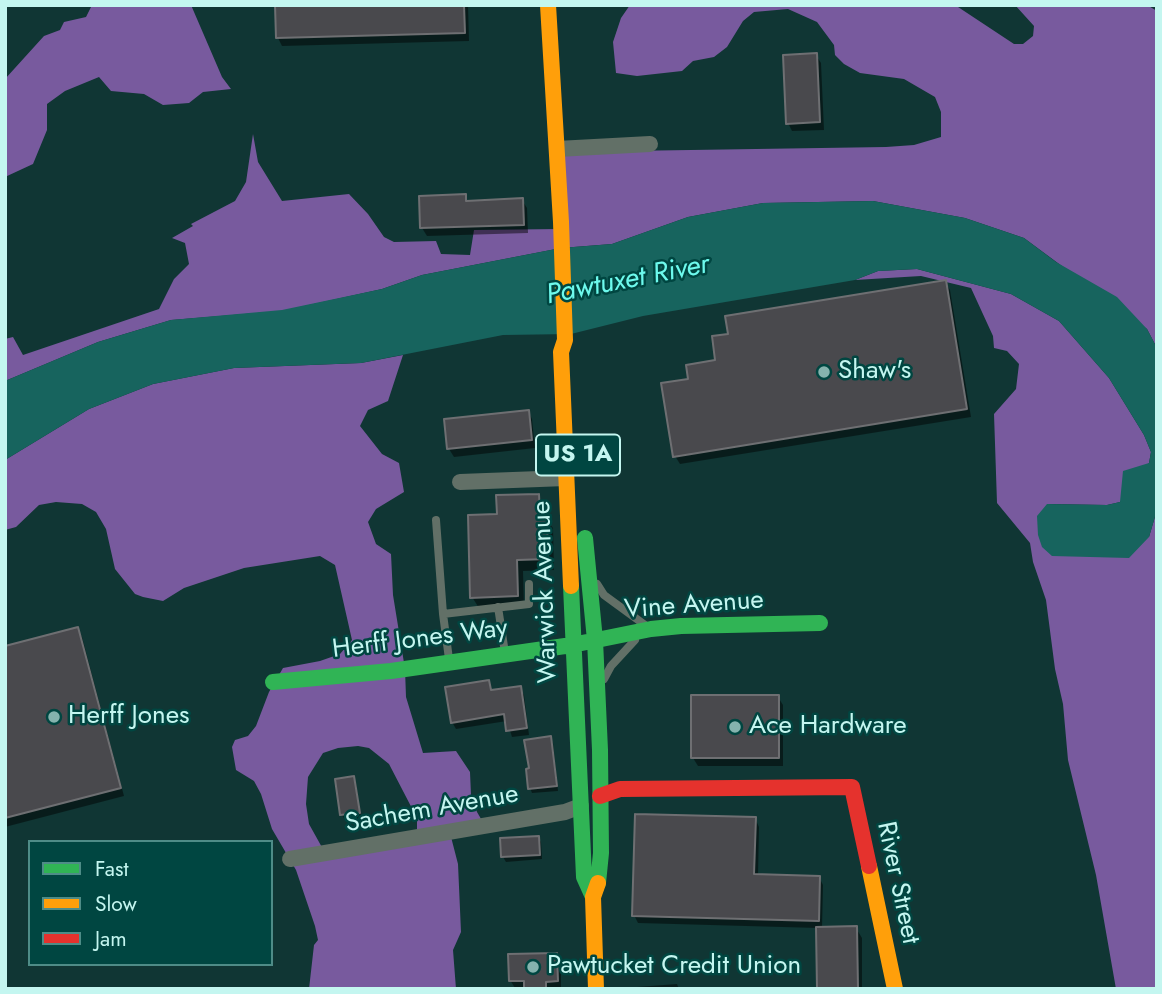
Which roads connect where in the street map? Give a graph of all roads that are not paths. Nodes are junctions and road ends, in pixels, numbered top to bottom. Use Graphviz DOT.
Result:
graph roads {
  1 [pos="548,5"];
  2 [pos="650,144"];
  3 [pos="556,149"];
  4 [pos="565,338"];
  5 [pos="566,478"];
  6 [pos="460,482"];
  7 [pos="436,520"];
  8 [pos="588,571"];
  9 [pos="529,584"];
  10 [pos="498,607"];
  11 [pos="443,614"];
  12 [pos="820,623"];
  13 [pos="651,629"];
  14 [pos="595,640"];
  15 [pos="572,645"];
  16 [pos="506,654"];
  17 [pos="450,663"];
  18 [pos="273,682"];
  19 [pos="597,694"];
  20 [pos="600,796"];
  21 [pos="581,806"];
  22 [pos="290,859"];
  23 [pos="593,897"];
  24 [pos="596,989"];
  25 [pos="895,989"];
  1 -- 3 [label="main road"];
  2 -- 3 [label="street"];
  3 -- 4 [label="main road"];
  4 -- 5 [label="main road, Warwick Avenue / US 1A"];
  4 -- 8 [label="main road, Warwick Avenue / US 1A"];
  5 -- 6 [label="street"];
  5 -- 15 [label="main road, Warwick Avenue / US 1A"];
  7 -- 11 [label="lane"];
  8 -- 13 [label="lane"];
  8 -- 14 [label="main road, Warwick Avenue / US 1A"];
  9 -- 10 [label="lane"];
  10 -- 11 [label="lane"];
  10 -- 16 [label="lane"];
  11 -- 17 [label="lane"];
  12 -- 13 [label="main road, Vine Avenue"];
  13 -- 14 [label="main road, Vine Avenue"];
  13 -- 19 [label="lane"];
  14 -- 15 [label="main road, Vine Avenue"];
  14 -- 19 [label="main road, Warwick Avenue / US 1A"];
  15 -- 16 [label="main road, Herff Jones Way"];
  15 -- 21 [label="main road, Warwick Avenue / US 1A"];
  16 -- 17 [label="main road, Herff Jones Way"];
  17 -- 18 [label="main road, Herff Jones Way"];
  19 -- 20 [label="main road, Warwick Avenue / US 1A"];
  20 -- 23 [label="main road, Warwick Avenue / US 1A"];
  20 -- 25 [label="main road, River Street"];
  21 -- 22 [label="street, Sachem Avenue"];
  21 -- 23 [label="main road, Warwick Avenue / US 1A"];
  23 -- 24 [label="main road, Warwick Avenue / US 1A"];
}
